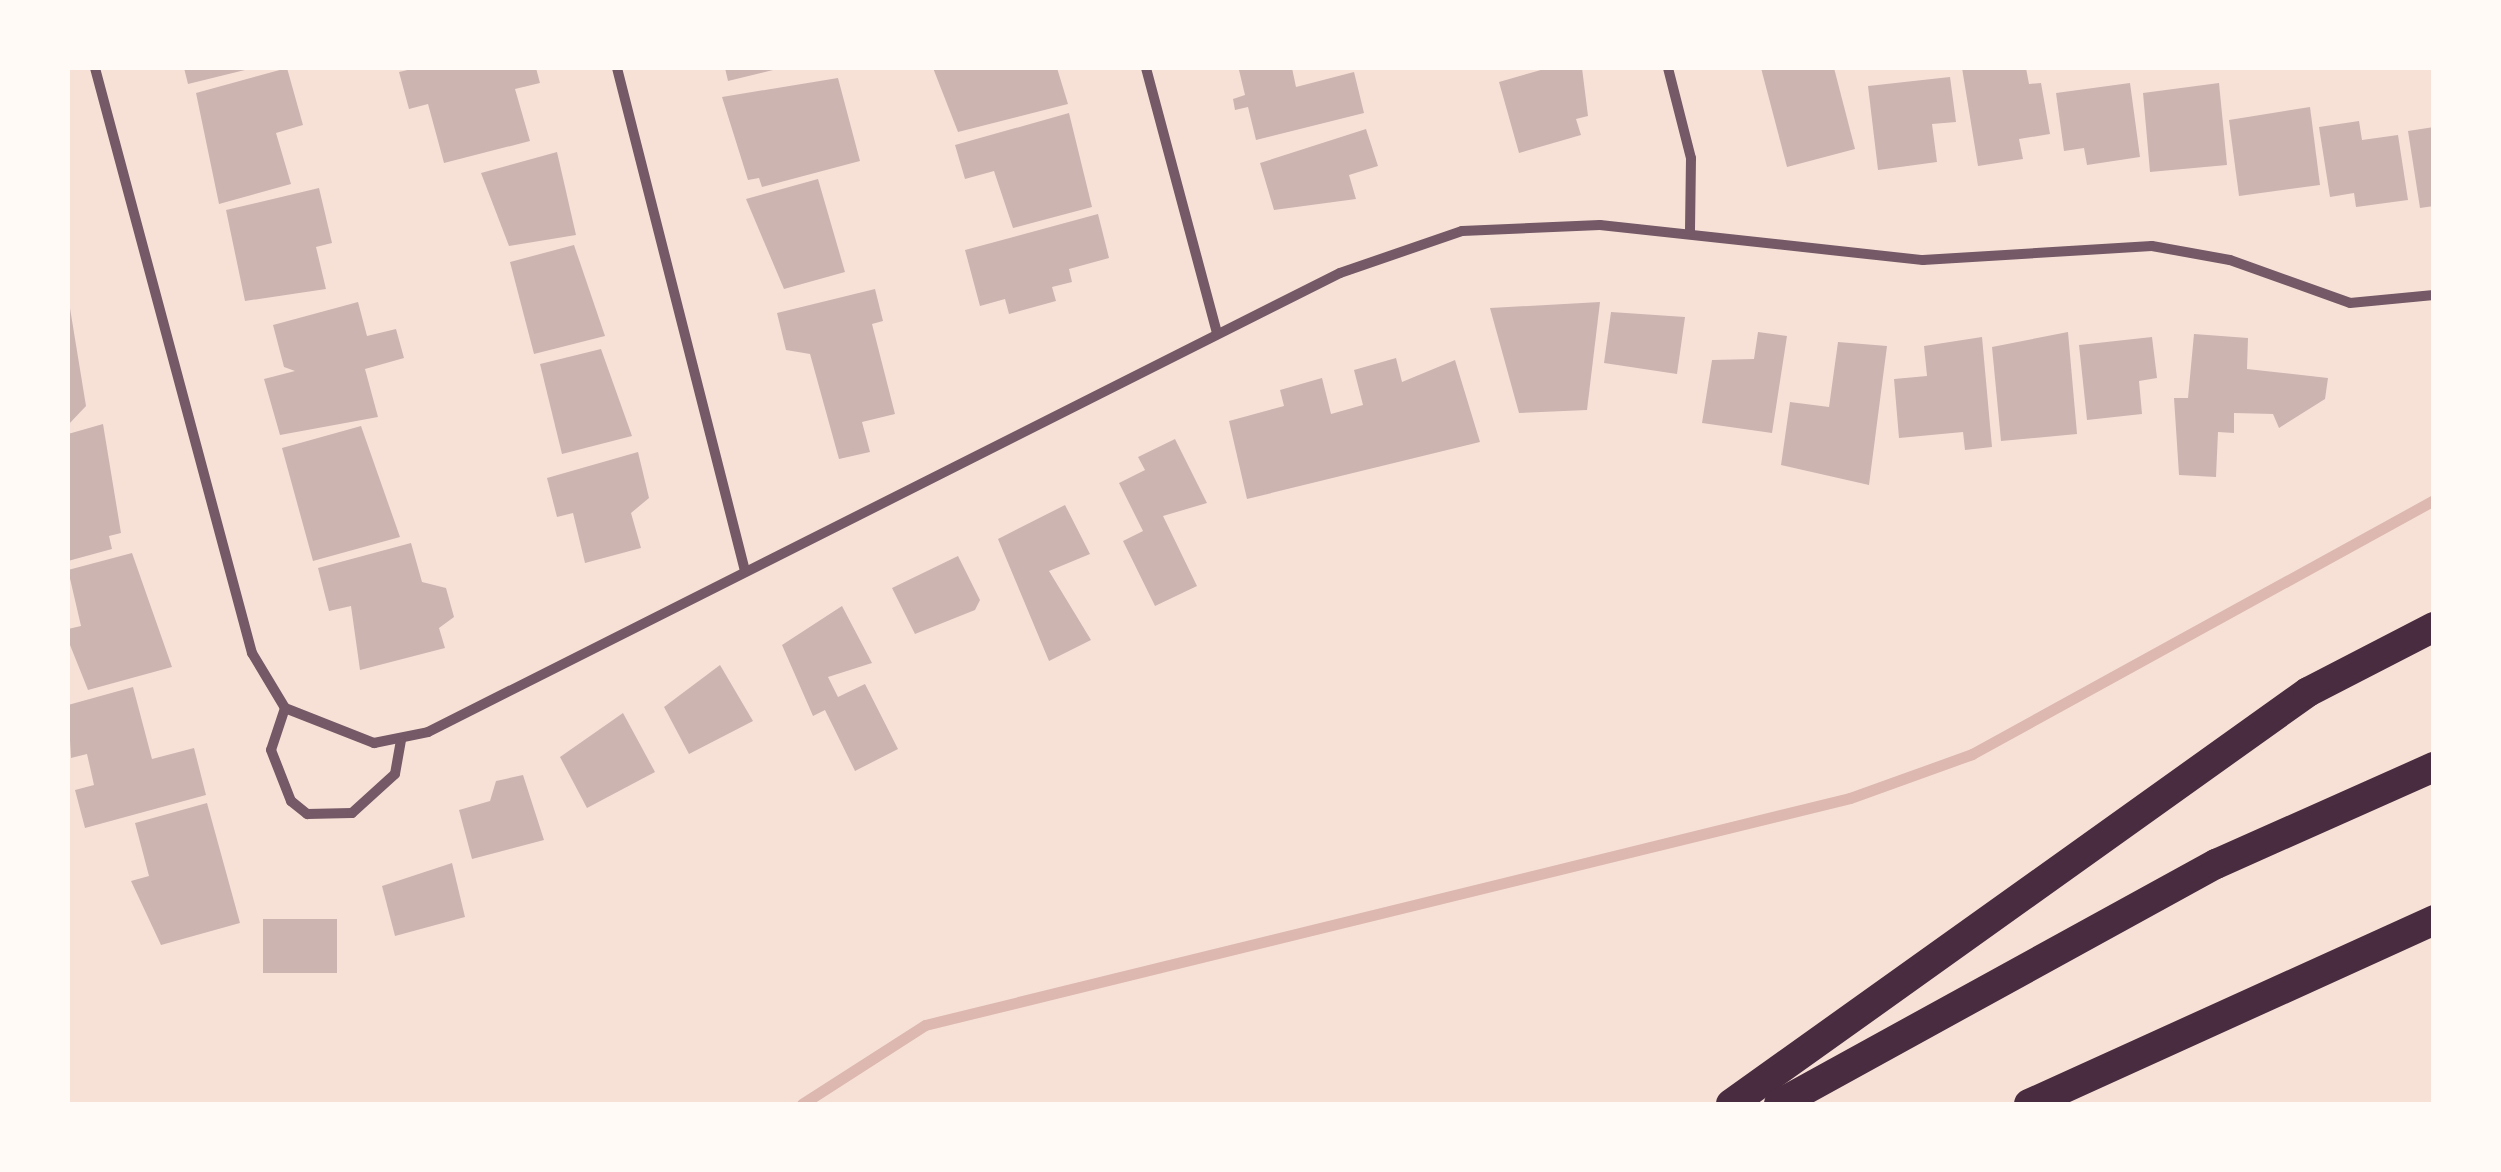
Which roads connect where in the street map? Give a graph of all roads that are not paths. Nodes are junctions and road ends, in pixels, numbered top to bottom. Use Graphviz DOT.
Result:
graph roads {
  1 [pos="94,68"];
  2 [pos="616,68"];
  3 [pos="1146,68"];
  4 [pos="1668,68"];
  5 [pos="1690,234"];
  6 [pos="2434,295"];
  7 [pos="1216,333"];
  8 [pos="745,571"];
  9 [pos="2434,627"];
  10 [pos="285,708"];
  11 [pos="401,741"];
  12 [pos="2434,767"];
  13 [pos="2434,920"];
  14 [pos="1732,1104"];
  15 [pos="1780,1104"];
  16 [pos="2028,1104"];
  1 -- 10 [label="street"];
  2 -- 8 [label="street"];
  3 -- 7 [label="street"];
  4 -- 5 [label="street"];
  5 -- 6 [label="street"];
  5 -- 7 [label="street"];
  7 -- 8 [label="street"];
  8 -- 11 [label="street"];
  9 -- 14 [label="highway"];
  10 -- 11 [label="street"];
  10 -- 11 [label="street"];
  12 -- 15 [label="highway"];
  13 -- 16 [label="highway"];
}
